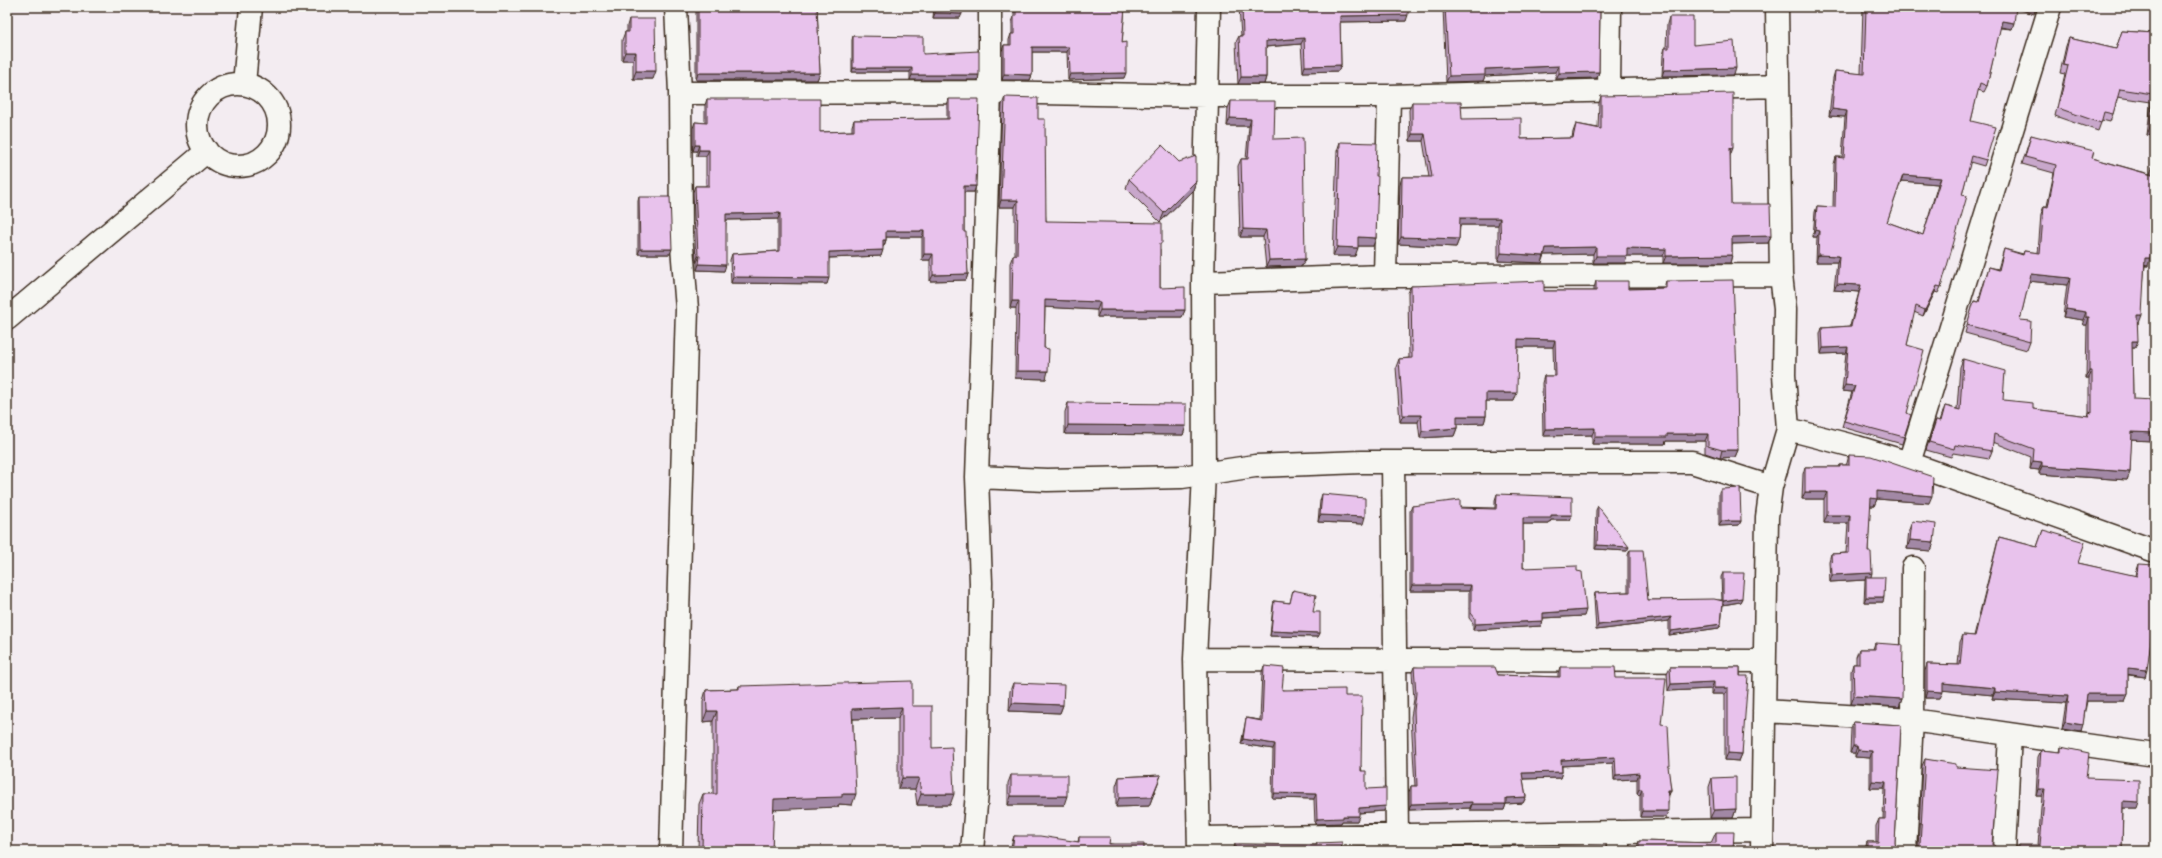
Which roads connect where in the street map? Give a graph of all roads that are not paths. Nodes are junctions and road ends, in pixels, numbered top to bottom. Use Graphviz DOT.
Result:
graph roads {
  1 [pos="251,7"];
  2 [pos="676,7"];
  3 [pos="990,7"];
  4 [pos="1209,7"];
  5 [pos="1610,7"];
  6 [pos="1778,7"];
  7 [pos="2050,7"];
  8 [pos="244,84"];
  9 [pos="1778,86"];
  10 [pos="1609,90"];
  11 [pos="990,92"];
  12 [pos="680,93"];
  13 [pos="1207,96"];
  14 [pos="1389,96"];
  15 [pos="207,151"];
  16 [pos="1781,275"];
  17 [pos="1385,276"];
  18 [pos="1203,282"];
  19 [pos="7,319"];
  20 [pos="1788,429"];
  21 [pos="1393,462"];
  22 [pos="1909,463"];
  23 [pos="1204,474"];
  24 [pos="977,477"];
  25 [pos="1771,487"];
  26 [pos="2155,545"];
  27 [pos="1913,568"];
  28 [pos="1195,658"];
  29 [pos="1395,659"];
  30 [pos="1764,660"];
  31 [pos="1764,711"];
  32 [pos="1912,720"];
  33 [pos="2010,734"];
  34 [pos="2155,755"];
  35 [pos="1397,835"];
  36 [pos="1762,840"];
  37 [pos="1618,841"];
  38 [pos="1199,845"];
  39 [pos="671,851"];
  40 [pos="972,851"];
  41 [pos="1905,851"];
  42 [pos="2004,851"];
  1 -- 8 [label="street"];
  2 -- 12 [label="street"];
  3 -- 11 [label="street"];
  4 -- 13 [label="street"];
  5 -- 10 [label="street"];
  6 -- 9 [label="street"];
  7 -- 22 [label="street"];
  8 -- 15 [label="street"];
  8 -- 15 [label="street"];
  9 -- 10 [label="street"];
  9 -- 16 [label="street"];
  10 -- 14 [label="street"];
  11 -- 12 [label="street"];
  11 -- 13 [label="street"];
  11 -- 24 [label="street"];
  12 -- 39 [label="street"];
  13 -- 14 [label="street"];
  13 -- 18 [label="street"];
  14 -- 17 [label="street"];
  15 -- 19 [label="street"];
  16 -- 17 [label="street"];
  16 -- 20 [label="street"];
  17 -- 18 [label="street"];
  18 -- 23 [label="street"];
  20 -- 22 [label="street"];
  20 -- 25 [label="street"];
  21 -- 23 [label="street"];
  21 -- 25 [label="street"];
  21 -- 29 [label="street"];
  22 -- 26 [label="street"];
  23 -- 24 [label="street"];
  23 -- 28 [label="street"];
  24 -- 40 [label="street"];
  25 -- 30 [label="street"];
  27 -- 32 [label="street"];
  28 -- 29 [label="street"];
  28 -- 38 [label="street"];
  29 -- 30 [label="street"];
  29 -- 35 [label="street"];
  30 -- 31 [label="street"];
  31 -- 32 [label="street"];
  31 -- 36 [label="street"];
  32 -- 33 [label="street"];
  32 -- 41 [label="street"];
  33 -- 34 [label="street"];
  33 -- 42 [label="street"];
  35 -- 37 [label="street"];
  35 -- 38 [label="street"];
  36 -- 37 [label="street"];
}
